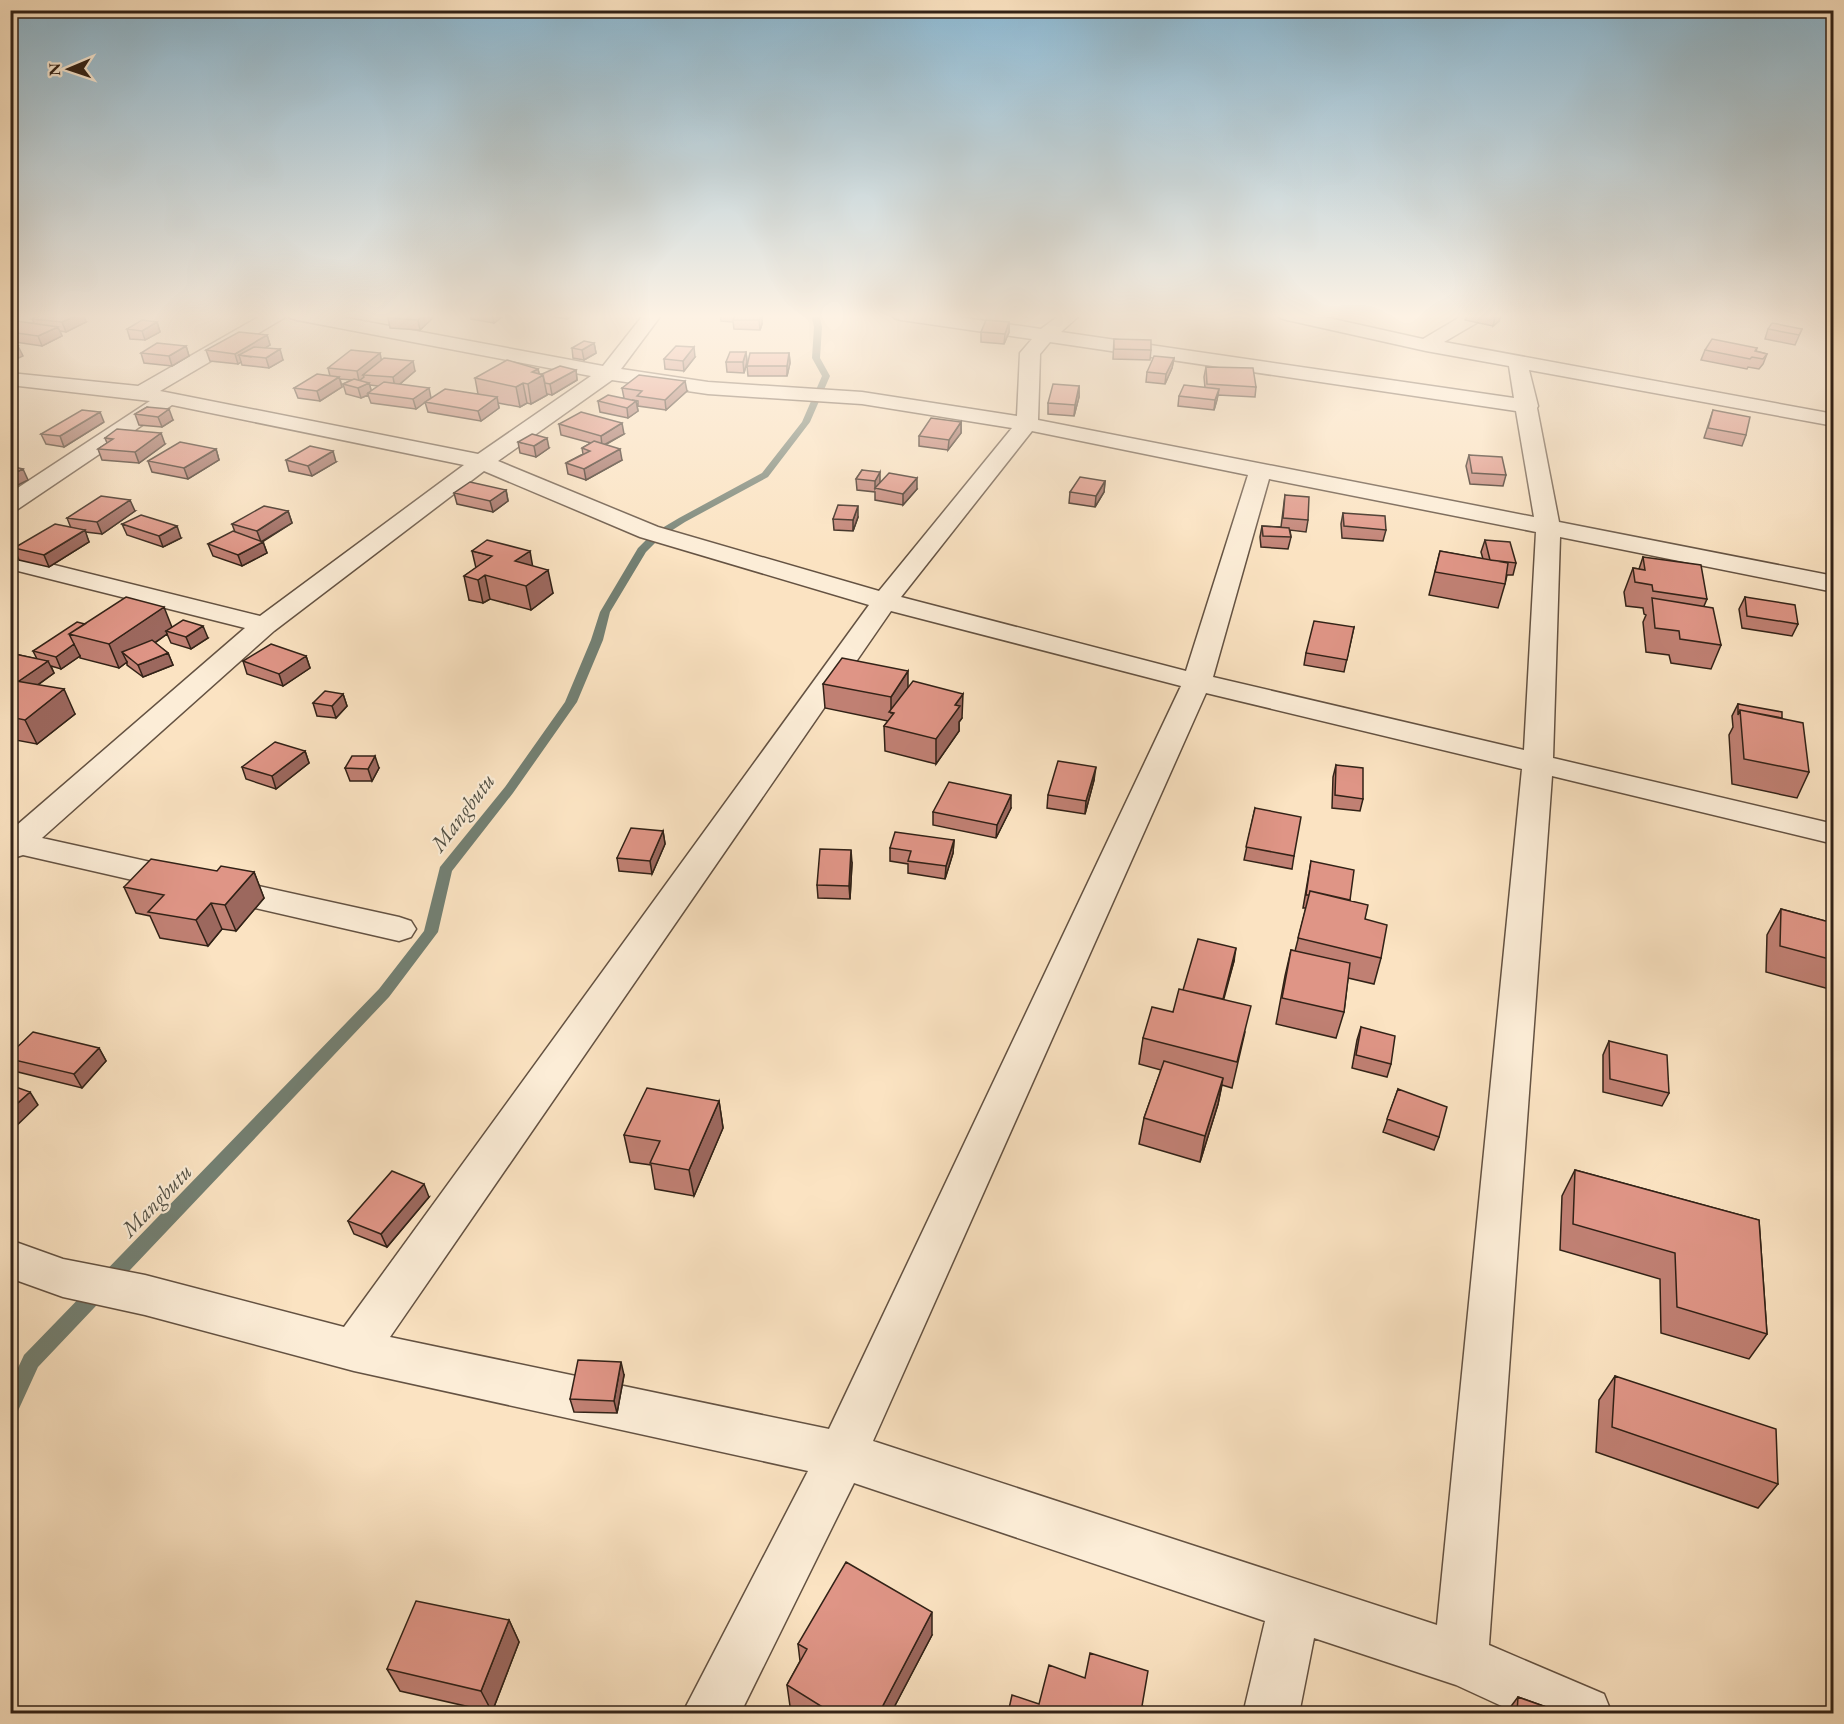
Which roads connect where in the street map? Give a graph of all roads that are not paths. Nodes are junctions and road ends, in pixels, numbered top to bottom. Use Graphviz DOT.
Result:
graph roads {
  1 [pos="149,394"];
  2 [pos="578,394"];
  3 [pos="795,394"];
  4 [pos="1029,394"];
  5 [pos="1451,394"];
  6 [pos="1525,394"];
  7 [pos="1694,394"];
  8 [pos="169,398"];
  9 [pos="1528,406"];
  10 [pos="1833,420"];
  11 [pos="1028,424"];
  12 [pos="482,462"];
  13 [pos="1262,469"];
  14 [pos="10,504"];
  15 [pos="1548,528"];
  16 [pos="10,561"];
  17 [pos="1833,584"];
  18 [pos="885,601"];
  19 [pos="265,625"];
  20 [pos="1197,682"];
  21 [pos="1538,763"];
  22 [pos="1833,834"];
  23 [pos="13,845"];
  24 [pos="399,929"];
  25 [pos="10,1259"];
  26 [pos="354,1350"];
  27 [pos="842,1455"];
  28 [pos="1295,1604"];
  29 [pos="1461,1660"];
  30 [pos="710,1713"];
  31 [pos="1271,1713"];
  32 [pos="1584,1713"];
  1 -- 8 [label="street"];
  2 -- 12 [label="street"];
  3 -- 11 [label="street"];
  4 -- 11 [label="street"];
  5 -- 9 [label="street"];
  6 -- 9 [label="street"];
  7 -- 10 [label="street"];
  8 -- 12 [label="street"];
  8 -- 14 [label="street"];
  9 -- 15 [label="street"];
  11 -- 13 [label="street"];
  11 -- 18 [label="street"];
  12 -- 18 [label="street"];
  12 -- 19 [label="street"];
  13 -- 15 [label="street"];
  13 -- 20 [label="street"];
  15 -- 17 [label="street"];
  15 -- 21 [label="street"];
  16 -- 19 [label="street"];
  18 -- 20 [label="street"];
  18 -- 26 [label="street"];
  19 -- 23 [label="street"];
  20 -- 21 [label="street"];
  20 -- 27 [label="street"];
  21 -- 22 [label="street"];
  21 -- 29 [label="street"];
  23 -- 24 [label="street"];
  25 -- 26 [label="street"];
  26 -- 27 [label="street"];
  27 -- 28 [label="street"];
  27 -- 30 [label="street"];
  28 -- 29 [label="street"];
  28 -- 31 [label="street"];
  29 -- 32 [label="street"];
}
